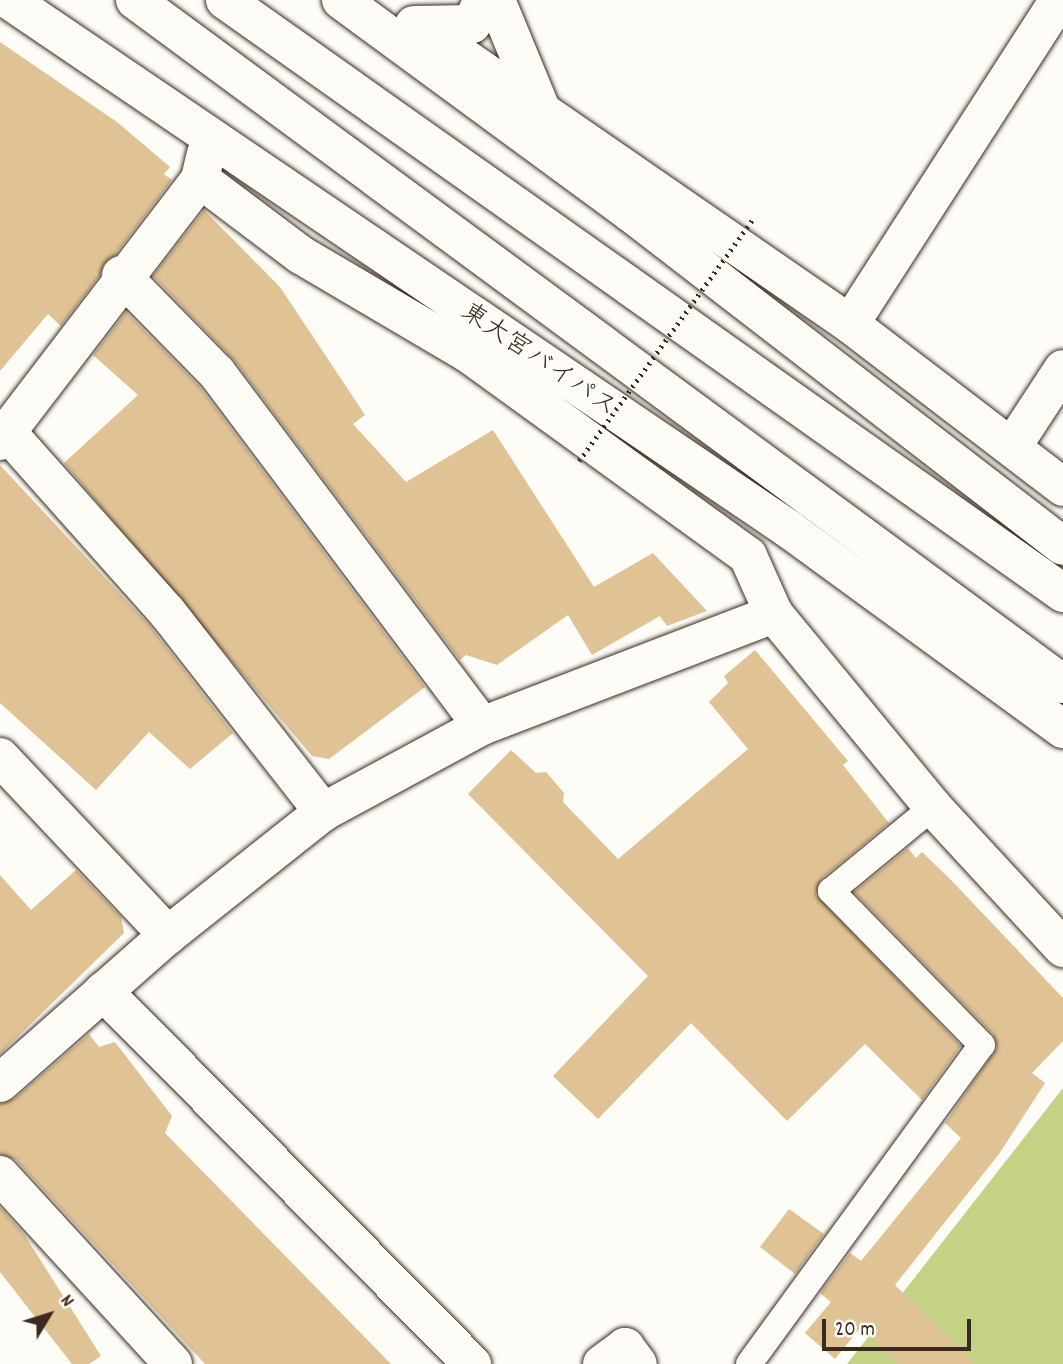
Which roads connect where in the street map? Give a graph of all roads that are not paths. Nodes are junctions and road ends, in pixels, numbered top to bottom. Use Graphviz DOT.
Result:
graph roads {
  1 [pos="9,0"];
  2 [pos="135,0"];
  3 [pos="225,0"];
  4 [pos="341,0"];
  5 [pos="360,0"];
  6 [pos="482,0"];
  7 [pos="496,0"];
  8 [pos="1059,0"];
  9 [pos="424,30"];
  10 [pos="540,107"];
  11 [pos="209,141"];
  12 [pos="200,179"];
  13 [pos="121,275"];
  14 [pos="850,324"];
  15 [pos="1063,369"];
  16 [pos="4,437"];
  17 [pos="1012,447"];
  18 [pos="1063,487"];
  19 [pos="1063,546"];
  20 [pos="1063,593"];
  21 [pos="774,614"];
  22 [pos="1063,684"];
  23 [pos="482,726"];
  24 [pos="1063,729"];
  25 [pos="7,778"];
  26 [pos="933,807"];
  27 [pos="323,811"];
  28 [pos="168,935"];
  29 [pos="1063,948"];
  30 [pos="103,991"];
  31 [pos="0,1083"];
  32 [pos="0,1175"];
  33 [pos="173,1364"];
  34 [pos="472,1364"];
  35 [pos="602,1364"];
  36 [pos="638,1364"];
  37 [pos="749,1364"];
  1 -- 11 [label="main road, 東大宮バイパス"];
  2 -- 22 [label="main road, 東大宮バイパス"];
  3 -- 20 [label="main road"];
  4 -- 19 [label="main road"];
  5 -- 9 [label="main road"];
  6 -- 9 [label="main road"];
  7 -- 10 [label="main road"];
  8 -- 14 [label="main road"];
  9 -- 10 [label="main road"];
  10 -- 14 [label="main road"];
  11 -- 12 [label="main road"];
  11 -- 24 [label="main road, 東大宮バイパス"];
  12 -- 13 [label="main road"];
  12 -- 21 [label="main road"];
  13 -- 16 [label="main road"];
  13 -- 23 [label="main road"];
  14 -- 17 [label="main road"];
  15 -- 17 [label="main road"];
  16 -- 27 [label="main road"];
  17 -- 18 [label="main road"];
  21 -- 23 [label="main road"];
  21 -- 26 [label="main road"];
  23 -- 27 [label="main road"];
  25 -- 28 [label="main road"];
  26 -- 29 [label="main road"];
  26 -- 37 [label="lane"];
  27 -- 28 [label="main road"];
  28 -- 30 [label="main road"];
  30 -- 31 [label="main road"];
  30 -- 34 [label="main road"];
  32 -- 33 [label="main road"];
  35 -- 36 [label="main road"];
}
